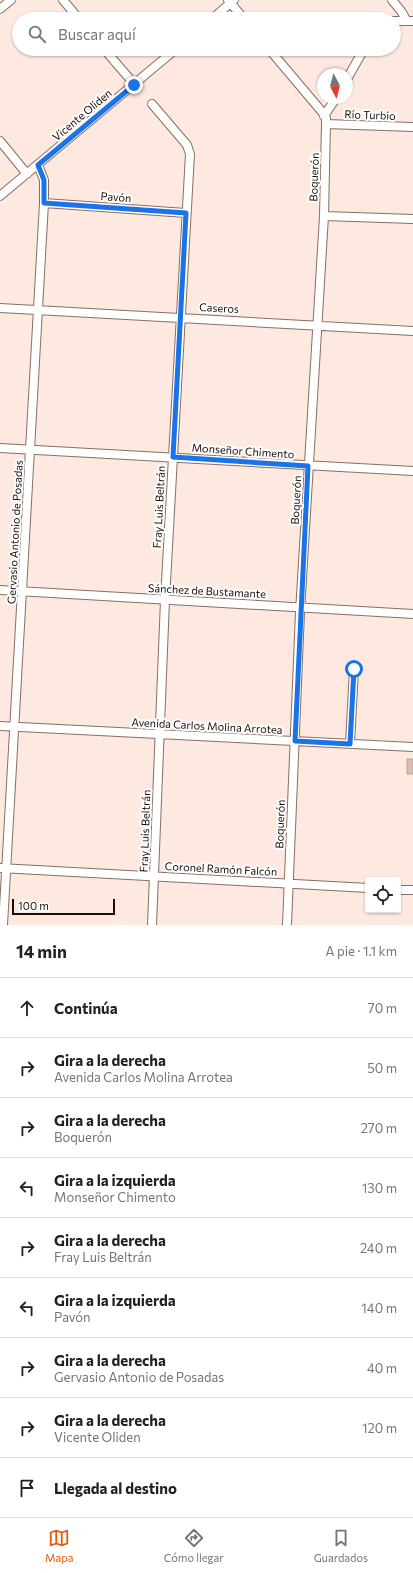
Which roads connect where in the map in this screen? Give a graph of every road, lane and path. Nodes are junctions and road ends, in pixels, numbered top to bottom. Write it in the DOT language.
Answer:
graph roads {
  1 [pos="11,0"];
  2 [pos="63,0"];
  3 [pos="392,0"];
  4 [pos="231,1"];
  5 [pos="0,9"];
  6 [pos="73,12"];
  7 [pos="219,12"];
  8 [pos="239,12"];
  9 [pos="410,21"];
  10 [pos="110,56"];
  11 [pos="168,56"];
  12 [pos="275,56"];
  13 [pos="360,56"];
  14 [pos="353,68"];
  15 [pos="134,85"];
  16 [pos="152,104"];
  17 [pos="332,104"];
  18 [pos="324,116"];
  19 [pos="326,124"];
  20 [pos="413,127"];
  21 [pos="0,142"];
  22 [pos="38,165"];
  23 [pos="27,174"];
  24 [pos="0,196"];
  25 [pos="44,203"];
  26 [pos="186,213"];
  27 [pos="324,216"];
  28 [pos="413,219"];
  29 [pos="0,308"];
  30 [pos="38,310"];
  31 [pos="181,317"];
  32 [pos="318,325"];
  33 [pos="413,331"];
  34 [pos="0,448"];
  35 [pos="30,450"];
  36 [pos="173,457"];
  37 [pos="308,466"];
  38 [pos="413,471"];
  39 [pos="0,590"];
  40 [pos="22,592"];
  41 [pos="165,600"];
  42 [pos="301,607"];
  43 [pos="413,614"];
  44 [pos="354,669"];
  45 [pos="0,726"];
  46 [pos="14,727"];
  47 [pos="159,734"];
  48 [pos="295,741"];
  49 [pos="350,744"];
  50 [pos="413,747"];
  51 [pos="3,869"];
  52 [pos="154,877"];
  53 [pos="289,884"];
  54 [pos="365,888"];
  55 [pos="401,890"];
  56 [pos="413,890"];
  57 [pos="3,925"];
  58 [pos="152,925"];
  59 [pos="287,925"];
  1 -- 5 [label="street"];
  2 -- 6 [label="street"];
  3 -- 9 [label="street"];
  4 -- 7 [label="street"];
  4 -- 8 [label="street"];
  10 -- 15 [label="street"];
  11 -- 15 [label="street, Vicente Oliden"];
  12 -- 18 [label="street, Boquerón"];
  13 -- 14 [label="street"];
  15 -- 22 [label="street, Vicente Oliden"];
  16 -- 26 [label="street, Fray Luis Beltrán"];
  17 -- 18 [label="street"];
  18 -- 19 [label="street, Boquerón"];
  19 -- 20 [label="street, Río Turbio"];
  19 -- 27 [label="street, Boquerón"];
  21 -- 23 [label="street"];
  22 -- 23 [label="street, Vicente Oliden"];
  22 -- 25 [label="street, Gervasio Antonio de Posadas"];
  23 -- 24 [label="street, Vicente Oliden"];
  25 -- 26 [label="street, Pavón"];
  25 -- 30 [label="street, Gervasio Antonio de Posadas"];
  26 -- 31 [label="street, Fray Luis Beltrán"];
  27 -- 28 [label="street"];
  27 -- 32 [label="street, Boquerón"];
  29 -- 30 [label="street, Caseros"];
  30 -- 31 [label="street, Caseros"];
  30 -- 35 [label="street, Gervasio Antonio de Posadas"];
  31 -- 32 [label="street, Caseros"];
  31 -- 36 [label="street, Fray Luis Beltrán"];
  32 -- 33 [label="street, Caseros"];
  32 -- 37 [label="street, Boquerón"];
  34 -- 35 [label="street, Monseñor Chimento"];
  35 -- 36 [label="street, Monseñor Chimento"];
  35 -- 40 [label="street, Gervasio Antonio de Posadas"];
  36 -- 37 [label="street, Monseñor Chimento"];
  36 -- 41 [label="street, Fray Luis Beltrán"];
  37 -- 38 [label="street, Monseñor Chimento"];
  37 -- 42 [label="street, Boquerón"];
  39 -- 40 [label="street, Sánchez de Bustamante"];
  40 -- 41 [label="street, Sánchez de Bustamante"];
  40 -- 46 [label="street, Gervasio Antonio de Posadas"];
  41 -- 42 [label="street, Sánchez de Bustamante"];
  41 -- 47 [label="street, Fray Luis Beltrán"];
  42 -- 43 [label="street, Sánchez de Bustamante"];
  42 -- 48 [label="street, Boquerón"];
  44 -- 49 [label="street"];
  45 -- 46 [label="street, Avenida Carlos Molina Arrotea"];
  46 -- 47 [label="street, Avenida Carlos Molina Arrotea"];
  46 -- 51 [label="street, Gervasio Antonio de Posadas"];
  47 -- 48 [label="street, Avenida Carlos Molina Arrotea"];
  47 -- 52 [label="street, Fray Luis Beltrán"];
  48 -- 49 [label="street, Avenida Carlos Molina Arrotea"];
  48 -- 53 [label="street, Boquerón"];
  49 -- 50 [label="street, Avenida Carlos Molina Arrotea"];
  51 -- 52 [label="street, Coronel Ramón Falcón"];
  51 -- 57 [label="street, Gervasio Antonio de Posadas"];
  52 -- 53 [label="street, Coronel Ramón Falcón"];
  52 -- 58 [label="street, Fray Luis Beltrán"];
  53 -- 54 [label="street, Coronel Ramón Falcón"];
  53 -- 59 [label="street, Boquerón"];
  55 -- 56 [label="street"];
}
